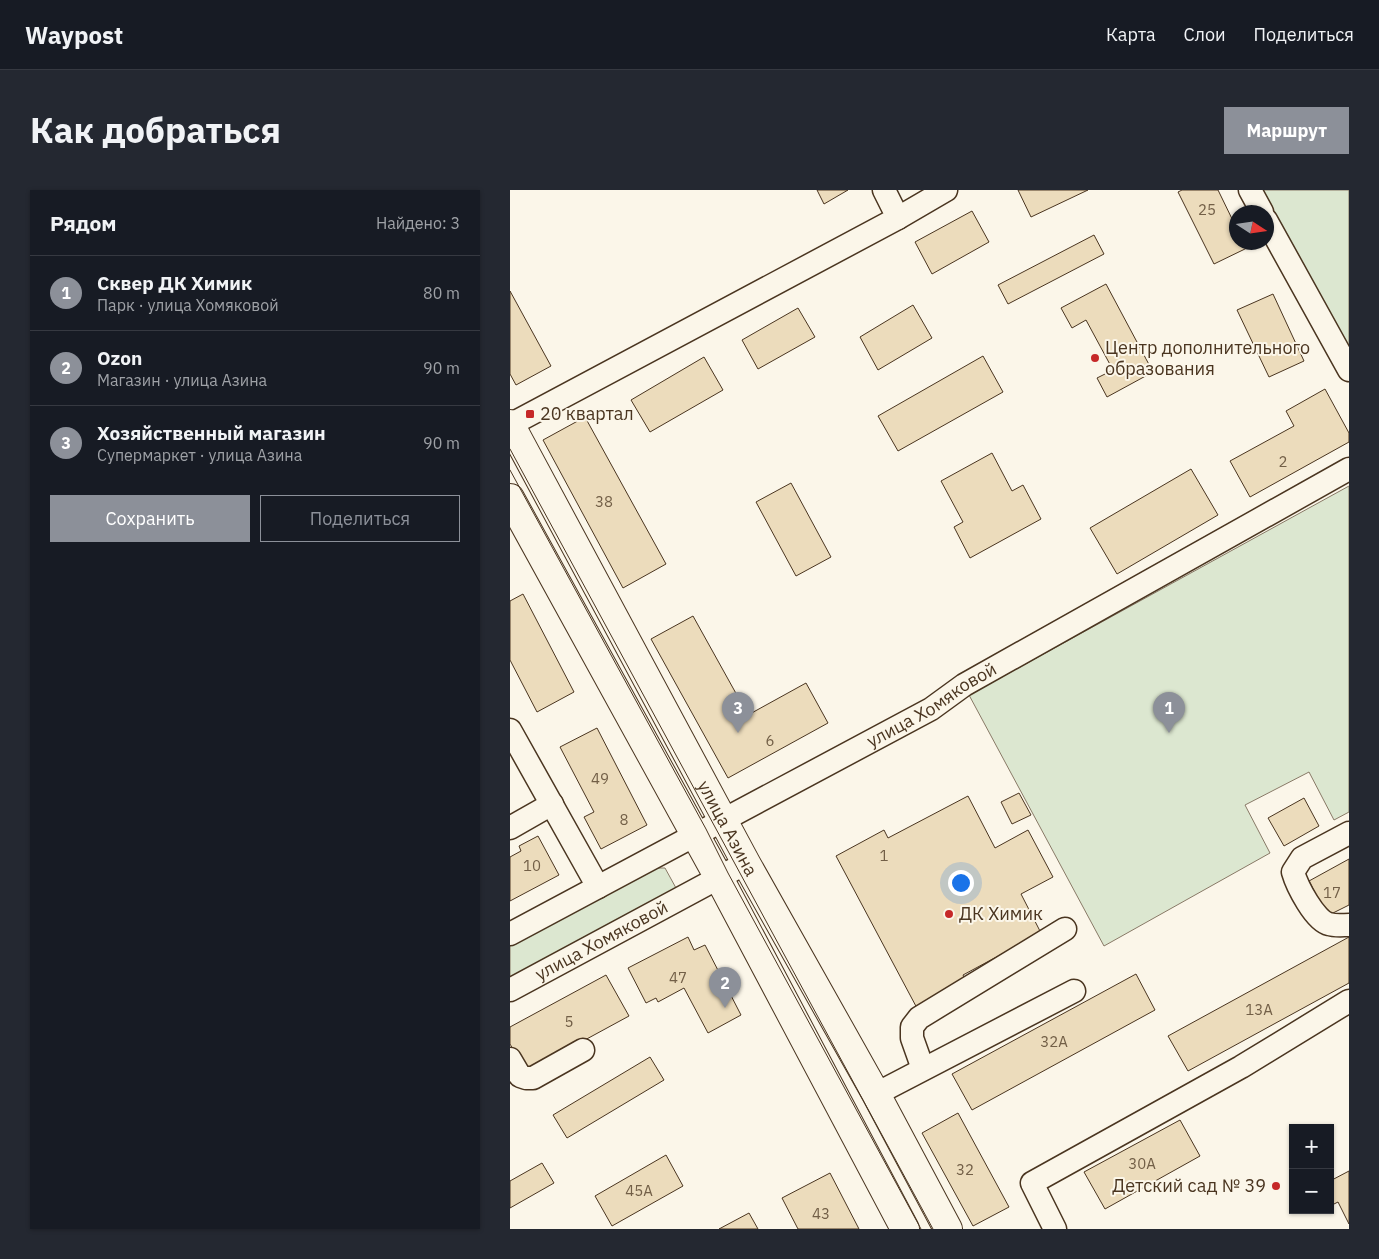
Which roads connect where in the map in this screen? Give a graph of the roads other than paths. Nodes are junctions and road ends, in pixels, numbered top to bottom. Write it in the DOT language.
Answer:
graph roads {
  1 [pos="884,190"];
  2 [pos="946,190"];
  3 [pos="1250,190"];
  4 [pos="1258,205"];
  5 [pos="898,218"];
  6 [pos="1274,234"];
  7 [pos="1349,370"];
  8 [pos="510,424"];
  9 [pos="1349,469"];
  10 [pos="510,498"];
  11 [pos="510,730"];
  12 [pos="552,804"];
  13 [pos="724,820"];
  14 [pos="510,828"];
  15 [pos="1349,832"];
  16 [pos="694,835"];
  17 [pos="746,863"];
  18 [pos="718,878"];
  19 [pos="598,887"];
  20 [pos="1349,925"];
  21 [pos="1065,929"];
  22 [pos="510,934"];
  23 [pos="510,990"];
  24 [pos="1074,991"];
  25 [pos="1349,1001"];
  26 [pos="584,1050"];
  27 [pos="510,1059"];
  28 [pos="923,1069"];
  29 [pos="876,1094"];
  30 [pos="905,1229"];
  31 [pos="948,1229"];
  32 [pos="1055,1229"];
  1 -- 5 [label="street"];
  2 -- 5 [label="street"];
  3 -- 4 [label="street"];
  5 -- 8 [label="street"];
  6 -- 7 [label="street"];
  8 -- 13 [label="main road, улица Азина"];
  9 -- 13 [label="street, улица Хомяковой"];
  10 -- 16 [label="main road, улица Азина"];
  11 -- 12 [label="street"];
  12 -- 14 [label="street"];
  12 -- 19 [label="street"];
  13 -- 16 [label="street, улица Хомяковой"];
  13 -- 17 [label="main road, улица Азина"];
  15 -- 20 [label="street"];
  16 -- 18 [label="main road, улица Азина"];
  16 -- 19 [label="street, улица Хомяковой"];
  17 -- 18 [label="street, улица Хомяковой"];
  17 -- 29 [label="main road, улица Азина"];
  18 -- 23 [label="street, улица Хомяковой"];
  18 -- 30 [label="main road, улица Азина"];
  19 -- 22 [label="street, улица Хомяковой"];
  21 -- 28 [label="street"];
  24 -- 28 [label="street"];
  25 -- 32 [label="street"];
  26 -- 27 [label="street"];
  28 -- 29 [label="street"];
  29 -- 31 [label="main road, улица Азина"];
}
